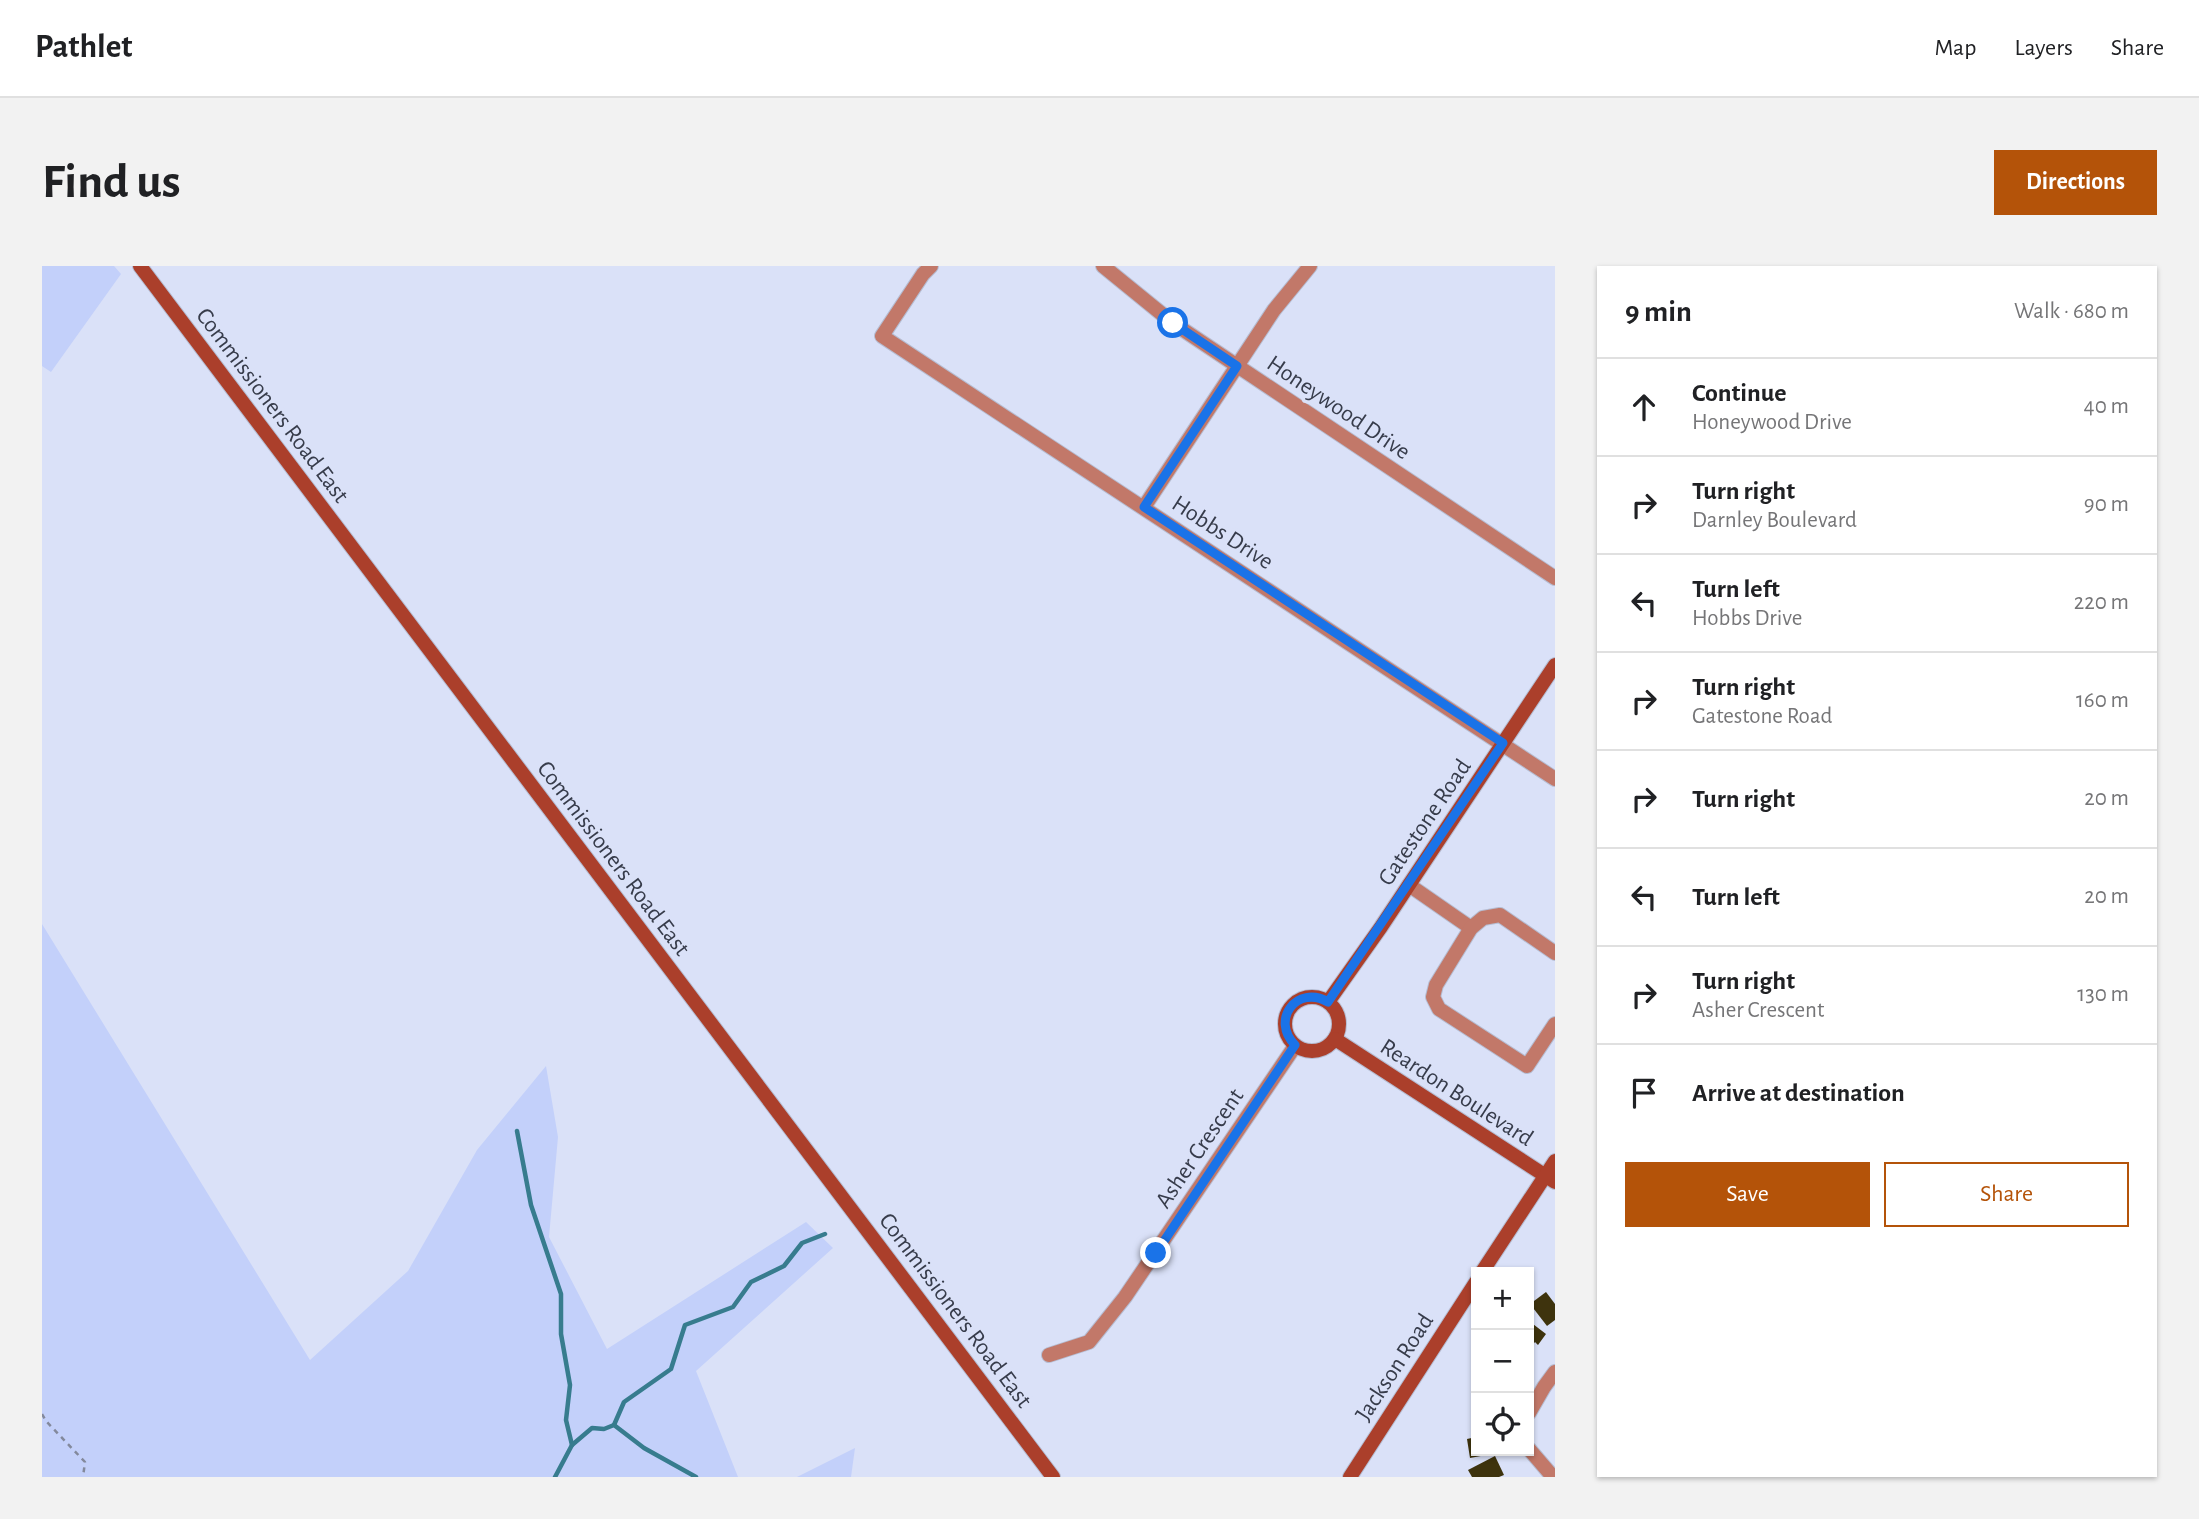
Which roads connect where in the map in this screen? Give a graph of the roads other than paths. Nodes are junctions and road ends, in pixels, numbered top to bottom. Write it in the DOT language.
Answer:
graph roads {
  1 [pos="139,266"];
  2 [pos="931,266"];
  3 [pos="1104,266"];
  4 [pos="1310,266"];
  5 [pos="1237,366"];
  6 [pos="1144,507"];
  7 [pos="1555,578"];
  8 [pos="1555,665"];
  9 [pos="1503,743"];
  10 [pos="1555,779"];
  11 [pos="1409,885"];
  12 [pos="1471,928"];
  13 [pos="1555,953"];
  14 [pos="1328,1002"];
  15 [pos="1555,1024"];
  16 [pos="1335,1039"];
  17 [pos="1295,1045"];
  18 [pos="1555,1161"];
  19 [pos="1550,1179"];
  20 [pos="1486,1267"];
  21 [pos="1471,1290"];
  22 [pos="1049,1355"];
  23 [pos="1555,1372"];
  24 [pos="1534,1404"];
  25 [pos="1534,1456"];
  26 [pos="1053,1477"];
  27 [pos="1350,1477"];
  28 [pos="1553,1477"];
  1 -- 26 [label="main road, Commissioners Road East"];
  2 -- 6 [label="street, Hobbs Drive"];
  3 -- 5 [label="street, Honeywood Drive"];
  4 -- 5 [label="street"];
  5 -- 6 [label="street"];
  5 -- 7 [label="street, Honeywood Drive"];
  6 -- 9 [label="street, Hobbs Drive"];
  8 -- 9 [label="main road, Gatestone Road"];
  9 -- 10 [label="street, Hobbs Drive"];
  9 -- 11 [label="main road, Gatestone Road"];
  11 -- 12 [label="street"];
  11 -- 14 [label="main road, Gatestone Road"];
  12 -- 13 [label="street"];
  12 -- 15 [label="street"];
  14 -- 16 [label="main road"];
  14 -- 17 [label="main road"];
  16 -- 17 [label="main road"];
  16 -- 19 [label="main road, Reardon Boulevard"];
  17 -- 22 [label="street, Asher Crescent"];
  18 -- 19 [label="main road"];
  19 -- 20 [label="main road"];
  21 -- 27 [label="main road, Jackson Road"];
  23 -- 24 [label="street"];
  25 -- 28 [label="street"];
}
